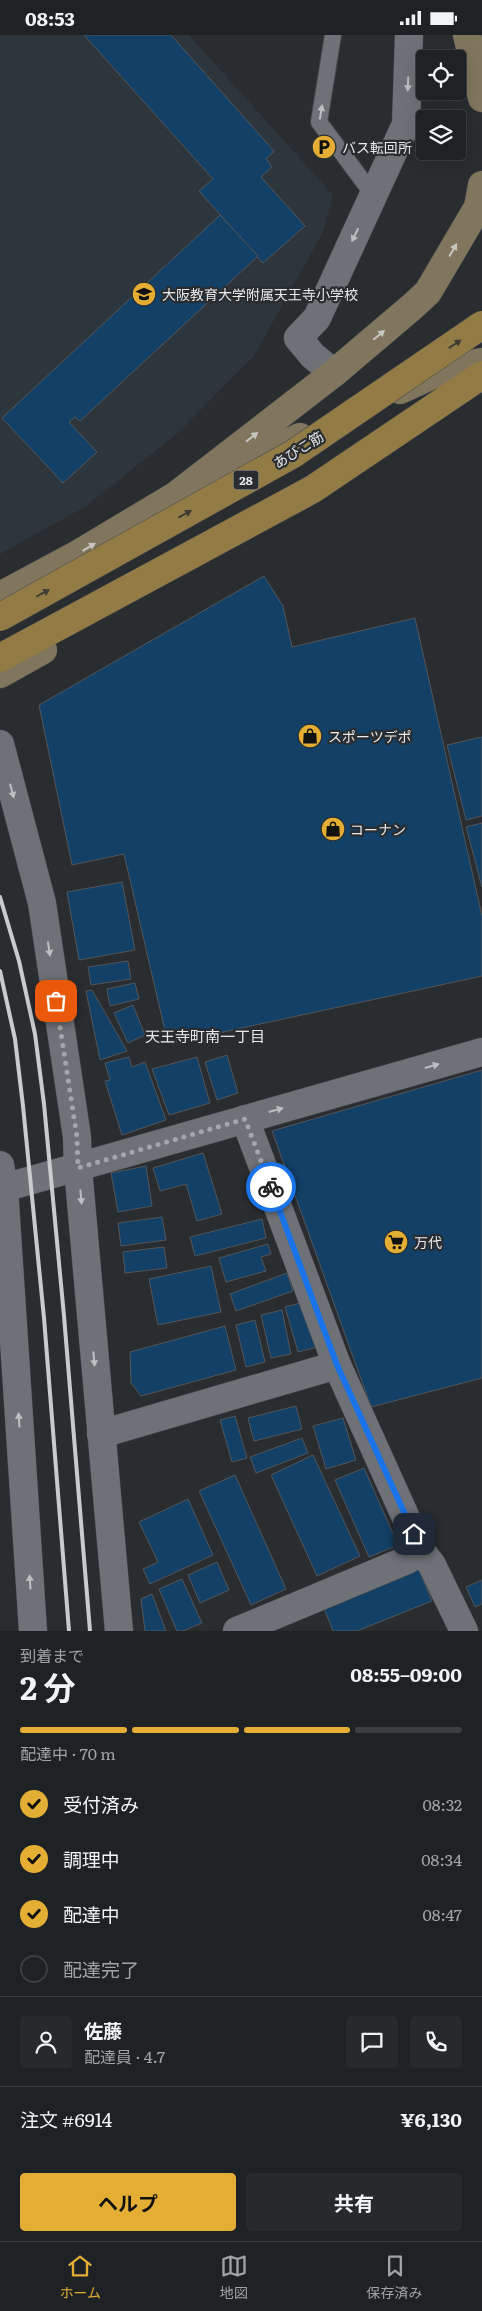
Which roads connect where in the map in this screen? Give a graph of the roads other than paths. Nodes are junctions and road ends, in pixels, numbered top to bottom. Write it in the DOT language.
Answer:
graph roads {
  1 [pos="333,35"];
  2 [pos="409,35"];
  3 [pos="467,35"];
  4 [pos="482,98"];
  5 [pos="482,185"];
  6 [pos="374,195"];
  7 [pos="482,325"];
  8 [pos="482,362"];
  9 [pos="334,373"];
  10 [pos="482,375"];
  11 [pos="482,387"];
  12 [pos="175,496"];
  13 [pos="0,596"];
  14 [pos="0,617"];
  15 [pos="0,659"];
  16 [pos="0,674"];
  17 [pos="0,744"];
  18 [pos="482,1051"];
  19 [pos="245,1119"];
  20 [pos="78,1168"];
  21 [pos="1,1181"];
  22 [pos="337,1365"];
  23 [pos="101,1434"];
  24 [pos="421,1551"];
  25 [pos="33,1631"];
  26 [pos="119,1631"];
  27 [pos="237,1631"];
  28 [pos="464,1631"];
  6 -- 1 [label="lane, one-way"];
  2 -- 6 [label="street, one-way"];
  3 -- 4 [label="street"];
  9 -- 5 [label="street, one-way"];
  6 -- 9 [label="street, one-way"];
  14 -- 7 [label="main road, あびこ筋 / 28, one-way, bridge"];
  8 -- 12 [label="street"];
  12 -- 9 [label="street, one-way"];
  10 -- 15 [label="main road"];
  11 -- 16 [label="street"];
  13 -- 12 [label="street, one-way"];
  17 -- 20 [label="street, one-way"];
  19 -- 18 [label="street, one-way"];
  19 -- 20 [label="street"];
  19 -- 22 [label="street"];
  20 -- 21 [label="street"];
  20 -- 23 [label="street, one-way"];
  25 -- 21 [label="street, one-way"];
  22 -- 23 [label="street"];
  22 -- 24 [label="street"];
  23 -- 26 [label="street"];
  24 -- 27 [label="street"];
  24 -- 28 [label="street"];
}
